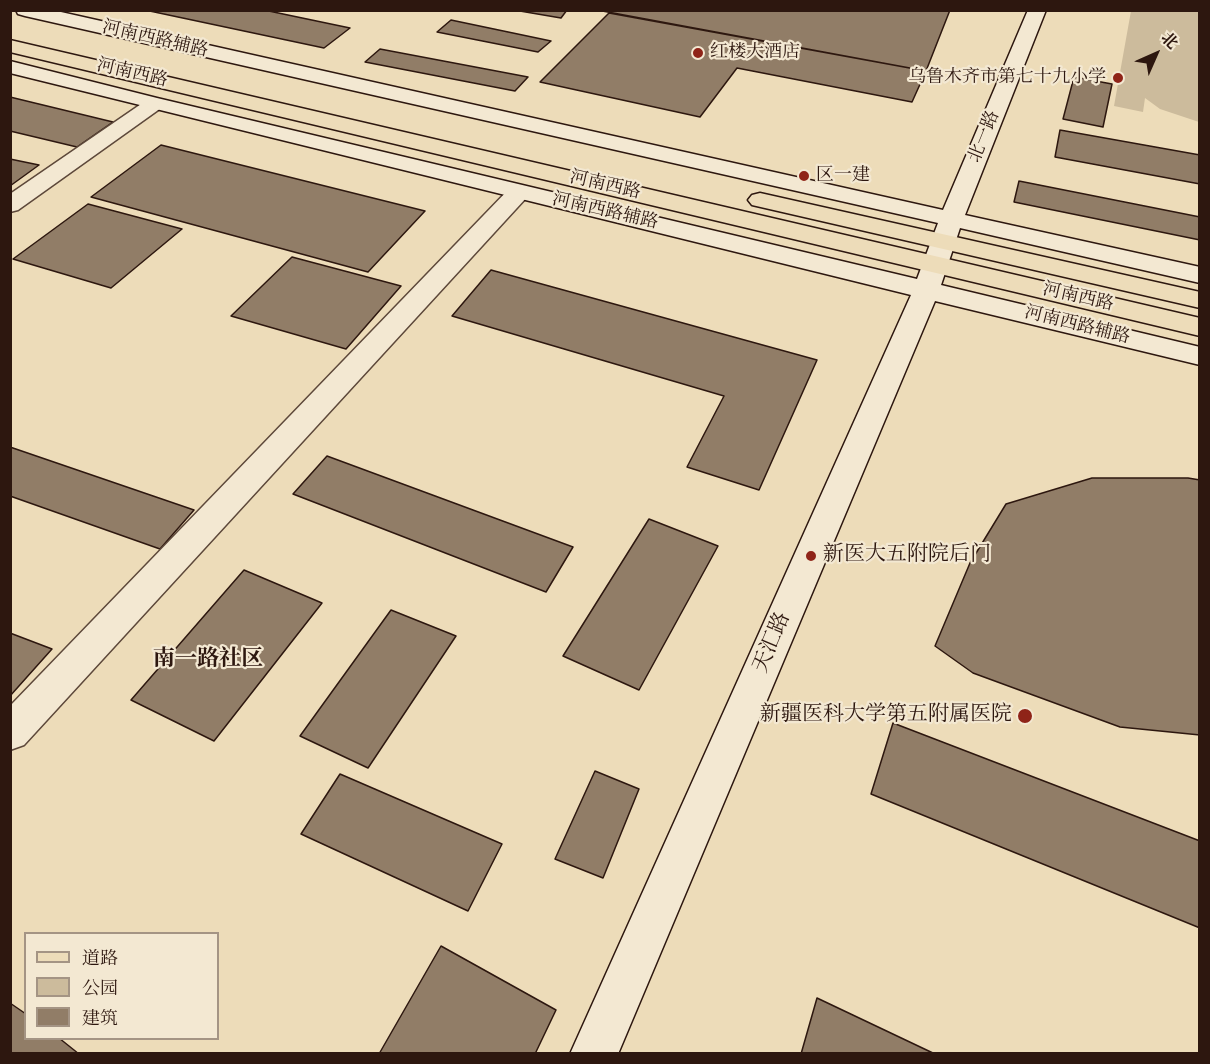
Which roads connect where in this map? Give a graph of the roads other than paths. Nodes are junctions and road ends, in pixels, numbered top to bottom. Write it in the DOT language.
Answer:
graph roads {
  1 [pos="25,10"];
  2 [pos="1037,10"];
  3 [pos="10,26"];
  4 [pos="10,46"];
  5 [pos="10,67"];
  6 [pos="154,104"];
  7 [pos="584,159"];
  8 [pos="519,192"];
  9 [pos="735,194"];
  10 [pos="10,205"];
  11 [pos="940,254"];
  12 [pos="1200,275"];
  13 [pos="1200,300"];
  14 [pos="1200,327"];
  15 [pos="1200,356"];
  16 [pos="10,733"];
  17 [pos="594,1053"];
  1 -- 11 [label="street, 河南西路辅路"];
  2 -- 11 [label="street, 北一路"];
  3 -- 7 [label="main road, 河南西路"];
  4 -- 11 [label="main road, 河南西路"];
  5 -- 6 [label="street, 河南西路辅路"];
  6 -- 8 [label="street, 河南西路辅路"];
  6 -- 10 [label="street"];
  8 -- 11 [label="street, 河南西路辅路"];
  8 -- 16 [label="street"];
  9 -- 11 [label="main road, 河南西路"];
  11 -- 12 [label="street, 河南西路辅路"];
  11 -- 13 [label="main road, 河南西路"];
  11 -- 14 [label="main road, 河南西路"];
  11 -- 15 [label="street, 河南西路辅路"];
  11 -- 17 [label="street, 天汇路"];
}
